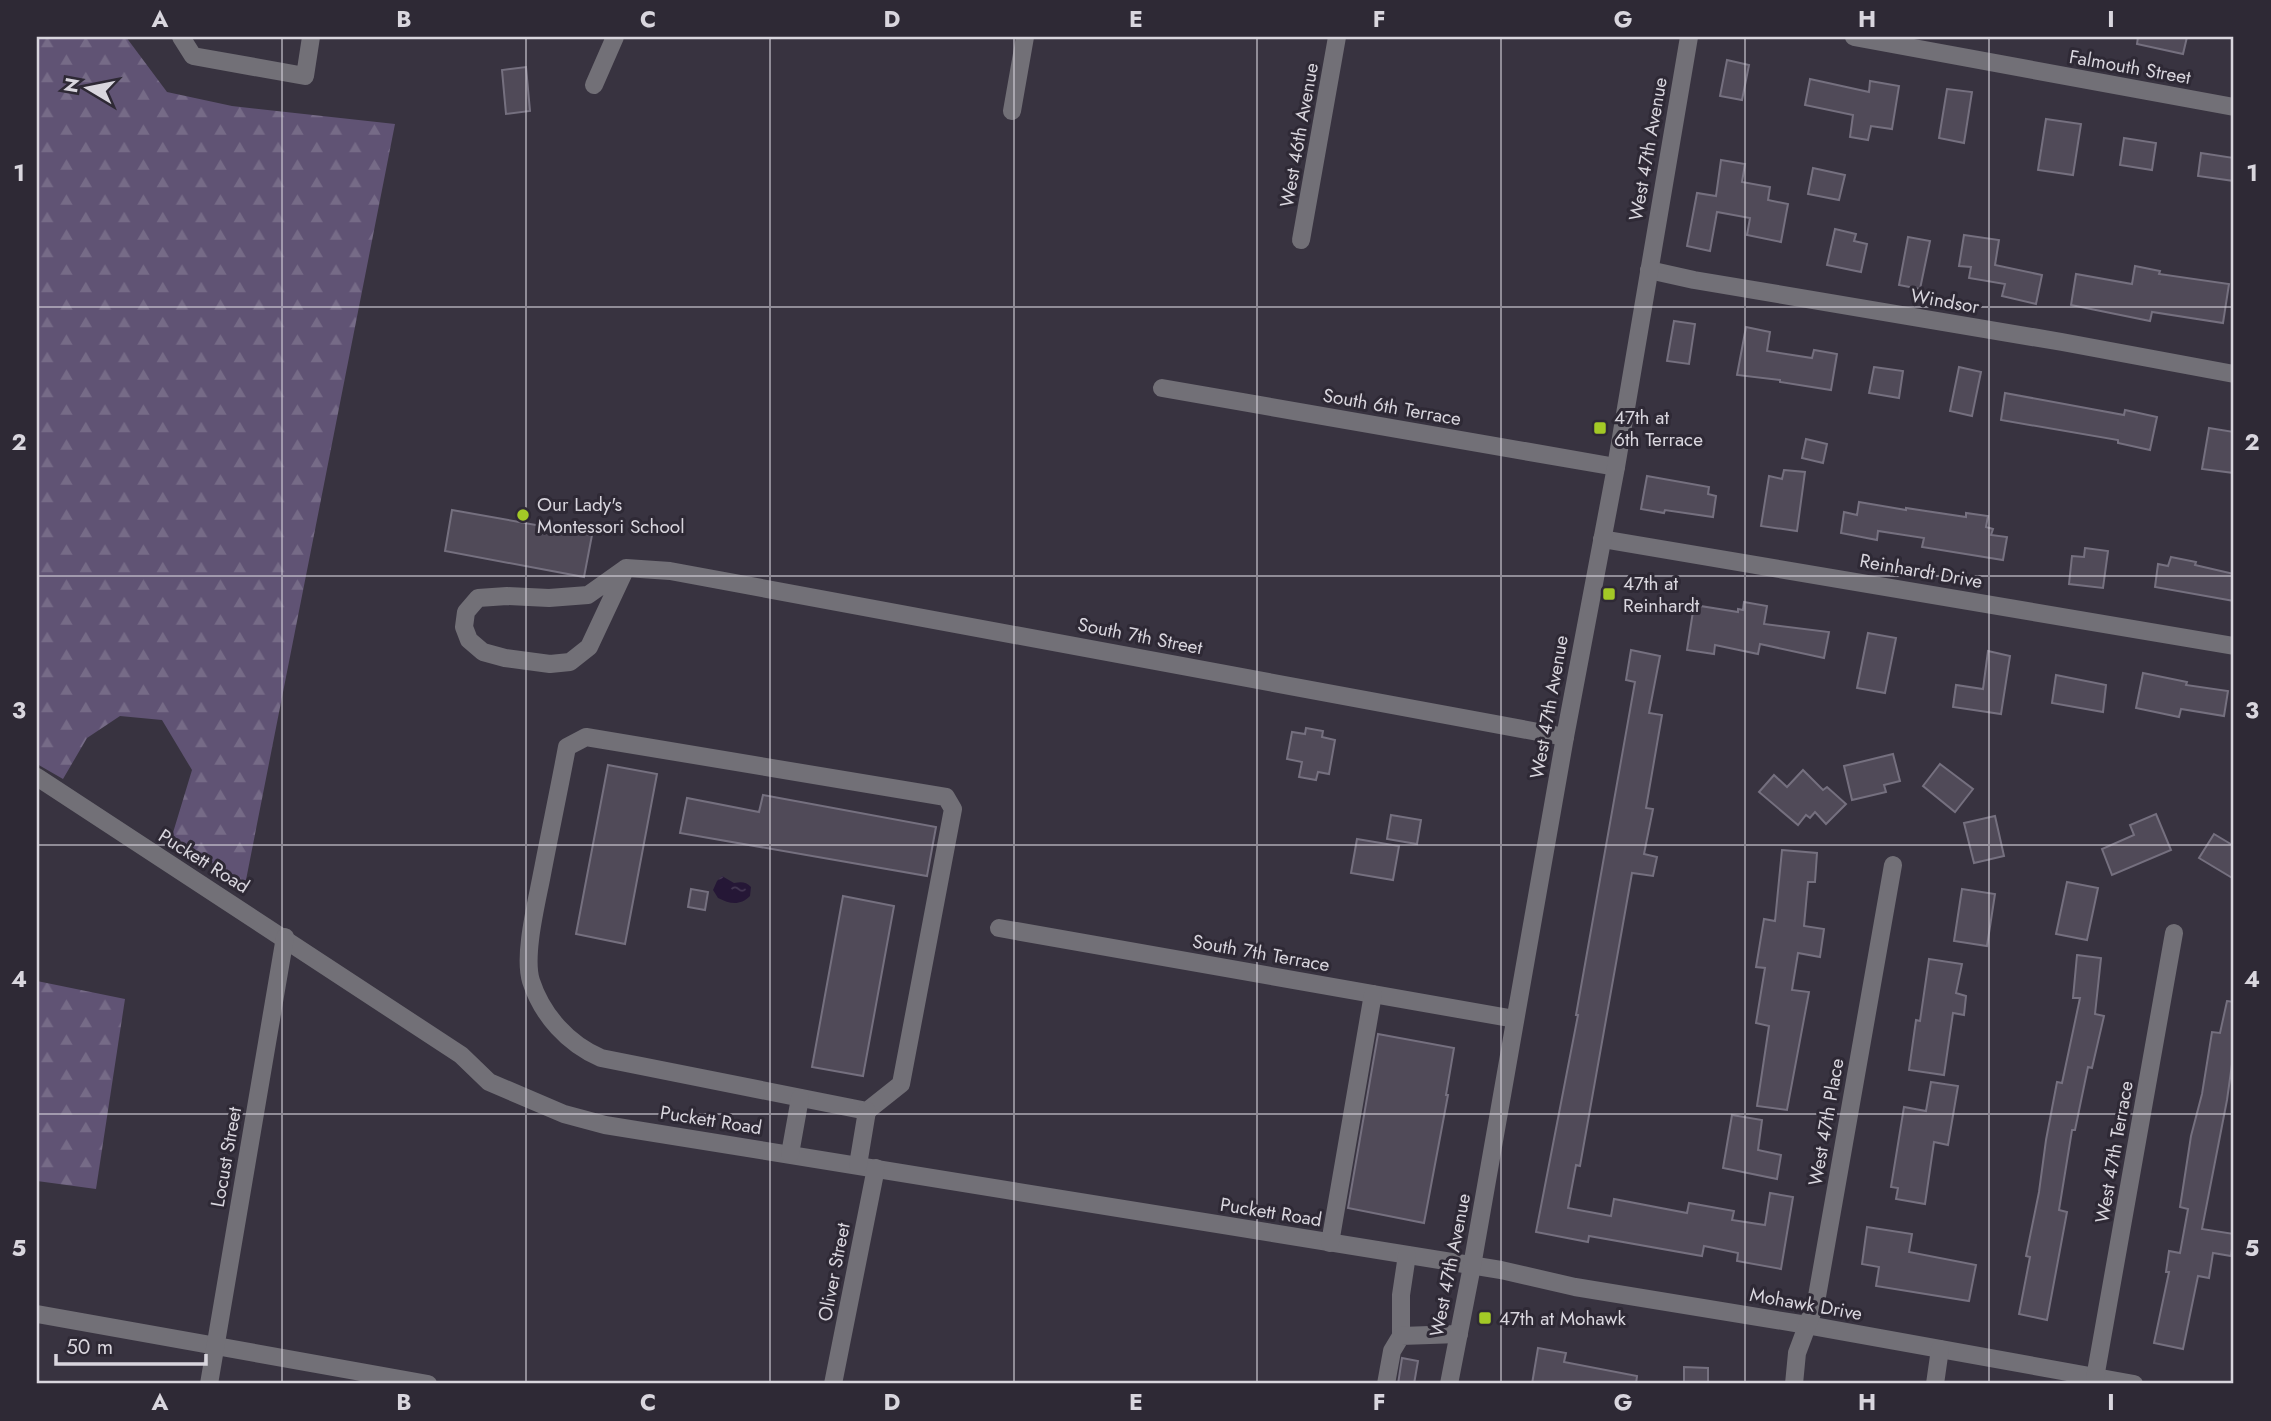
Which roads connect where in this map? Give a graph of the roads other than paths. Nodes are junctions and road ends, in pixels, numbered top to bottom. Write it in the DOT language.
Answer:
graph roads {
  1 [pos="181,37"];
  2 [pos="312,37"];
  3 [pos="615,37"];
  4 [pos="1025,37"];
  5 [pos="1338,37"];
  6 [pos="1689,37"];
  7 [pos="1854,37"];
  8 [pos="594,85"];
  9 [pos="2234,107"];
  10 [pos="1012,111"];
  11 [pos="1301,240"];
  12 [pos="1649,270"];
  13 [pos="2234,374"];
  14 [pos="1162,388"];
  15 [pos="1616,467"];
  16 [pos="1602,539"];
  17 [pos="626,568"];
  18 [pos="2234,646"];
  19 [pos="1565,737"];
  20 [pos="37,777"];
  21 [pos="1893,865"];
  22 [pos="999,928"];
  23 [pos="2174,933"];
  24 [pos="285,937"];
  25 [pos="1373,994"];
  26 [pos="1515,1019"];
  27 [pos="800,1098"];
  28 [pos="867,1111"];
  29 [pos="790,1154"];
  30 [pos="858,1165"];
  31 [pos="876,1168"];
  32 [pos="1330,1243"];
  33 [pos="1407,1255"];
  34 [pos="1472,1266"];
  35 [pos="37,1314"];
  36 [pos="1807,1325"];
  37 [pos="1459,1334"];
  38 [pos="1401,1336"];
  39 [pos="216,1345"];
  40 [pos="1940,1349"];
  41 [pos="2089,1379"];
  42 [pos="209,1384"];
  43 [pos="428,1384"];
  44 [pos="833,1384"];
  45 [pos="1386,1384"];
  46 [pos="1449,1384"];
  47 [pos="1794,1384"];
  48 [pos="1935,1384"];
  49 [pos="2134,1384"];
  1 -- 2 [label="street"];
  3 -- 8 [label="street"];
  4 -- 10 [label="street"];
  5 -- 11 [label="street, West 46th Avenue"];
  6 -- 12 [label="street, West 47th Avenue"];
  7 -- 9 [label="street, Falmouth Street"];
  12 -- 13 [label="street, Windsor"];
  12 -- 15 [label="street, West 47th Avenue"];
  14 -- 15 [label="street, South 6th Terrace"];
  15 -- 16 [label="street, West 47th Avenue"];
  16 -- 18 [label="street, Reinhardt Drive"];
  16 -- 19 [label="street, West 47th Avenue"];
  17 -- 17 [label="street"];
  17 -- 19 [label="street, South 7th Street"];
  19 -- 26 [label="street, West 47th Avenue"];
  20 -- 24 [label="street, Puckett Road"];
  21 -- 36 [label="street, West 47th Place"];
  22 -- 25 [label="street, South 7th Terrace"];
  23 -- 41 [label="street, West 47th Terrace"];
  24 -- 29 [label="street, Puckett Road"];
  24 -- 39 [label="street, Locust Street"];
  25 -- 26 [label="street, South 7th Terrace"];
  25 -- 32 [label="street"];
  26 -- 34 [label="street, West 47th Avenue"];
  27 -- 28 [label="street"];
  27 -- 28 [label="street"];
  27 -- 29 [label="street"];
  28 -- 30 [label="street"];
  29 -- 30 [label="street, Puckett Road"];
  30 -- 31 [label="street, Puckett Road"];
  31 -- 32 [label="street, Puckett Road"];
  31 -- 44 [label="street, Oliver Street"];
  32 -- 33 [label="street, Puckett Road"];
  33 -- 34 [label="street, Puckett Road"];
  33 -- 38 [label="street"];
  34 -- 36 [label="street, Mohawk Drive"];
  34 -- 37 [label="street, West 47th Avenue"];
  35 -- 39 [label="street"];
  36 -- 40 [label="street, Mohawk Drive"];
  36 -- 47 [label="street, West 47th Place"];
  37 -- 38 [label="street"];
  37 -- 46 [label="street, West 47th Avenue"];
  38 -- 45 [label="street"];
  39 -- 42 [label="street, Locust Street"];
  39 -- 43 [label="street"];
  40 -- 41 [label="street, Mohawk Drive"];
  40 -- 48 [label="street"];
  41 -- 49 [label="street, Mohawk Drive"];
}
